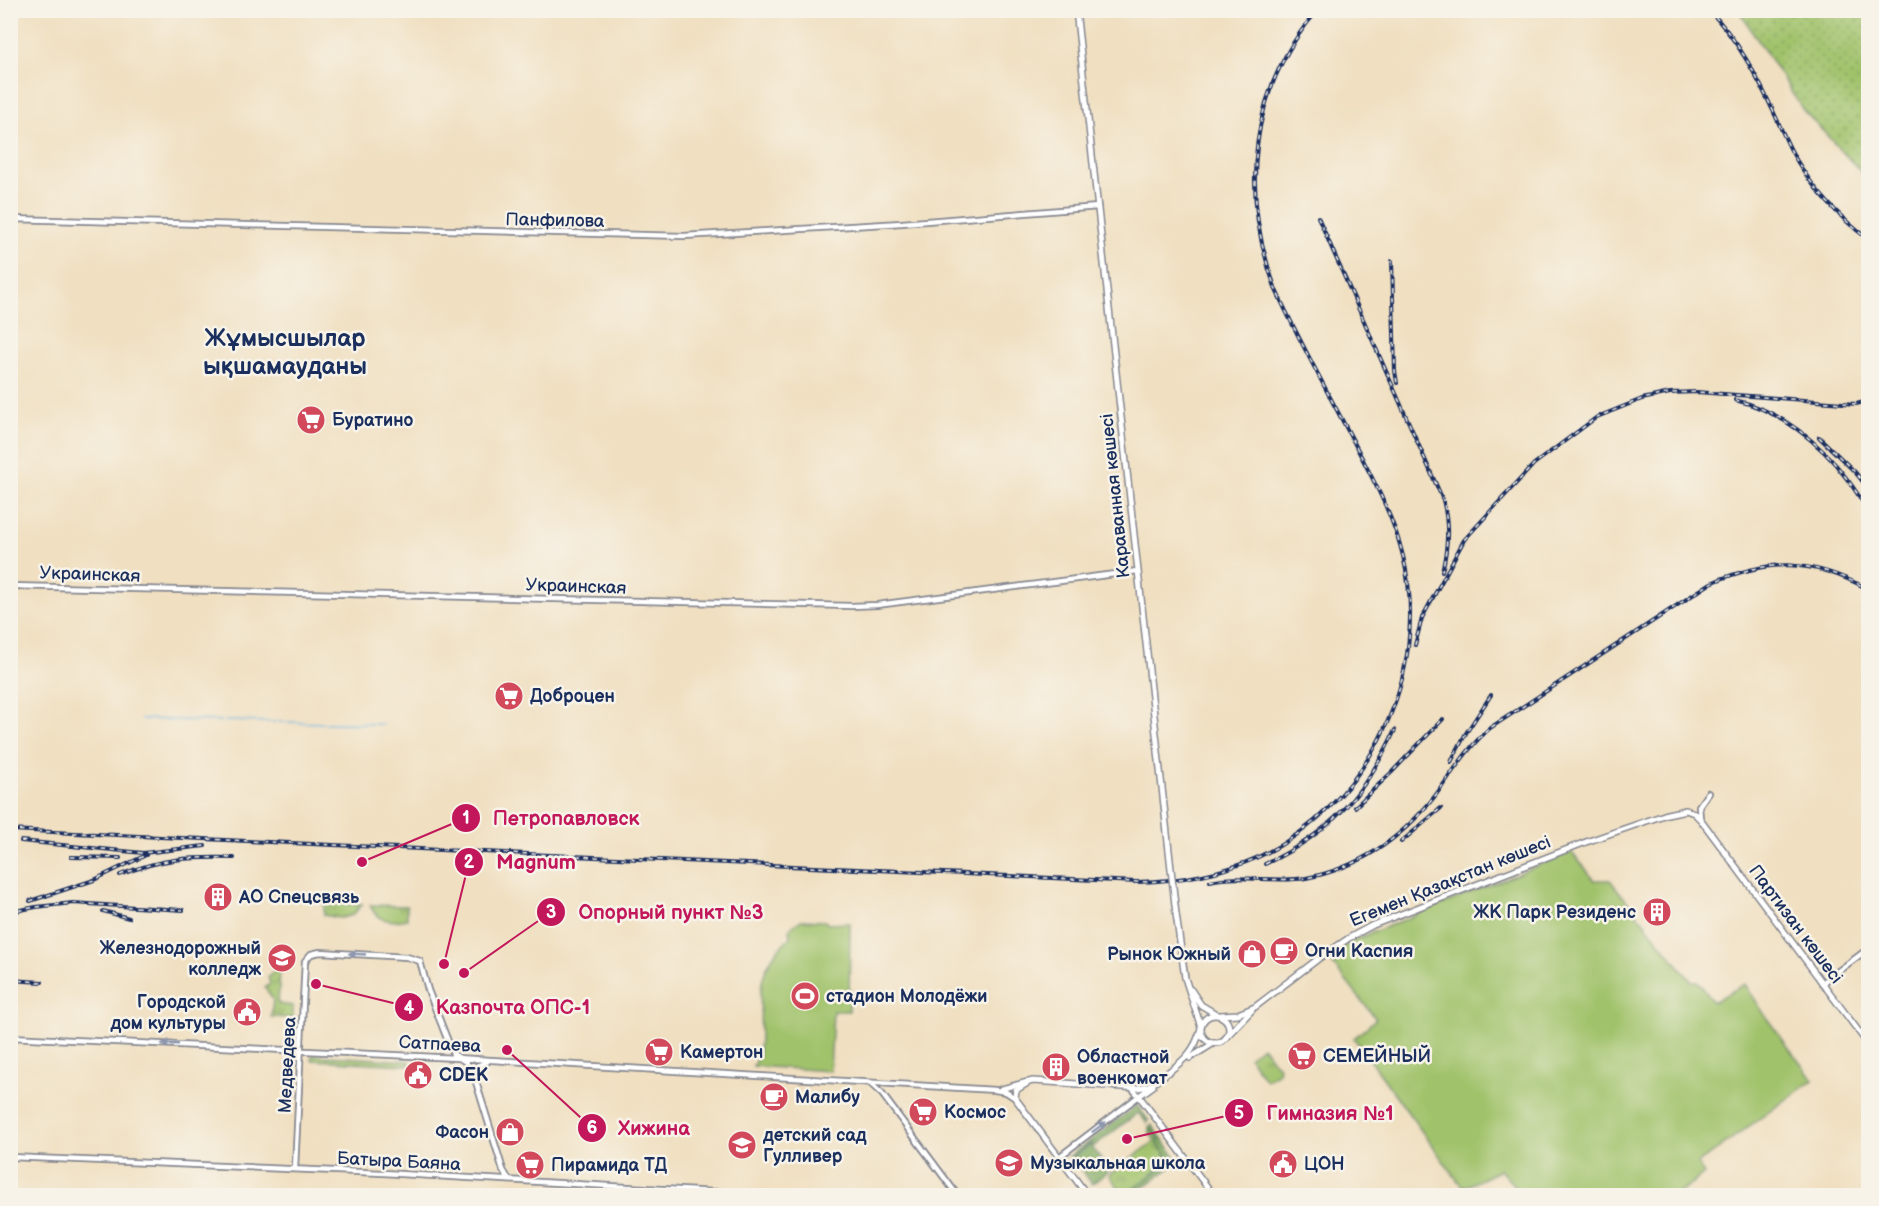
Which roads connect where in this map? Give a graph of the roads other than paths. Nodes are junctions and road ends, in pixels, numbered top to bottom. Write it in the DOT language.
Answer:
graph roads {
  1 [pos="1076,10"];
  2 [pos="1098,207"];
  3 [pos="10,219"];
  4 [pos="1138,571"];
  5 [pos="10,586"];
  6 [pos="1708,793"];
  7 [pos="1701,820"];
  8 [pos="1869,950"];
  9 [pos="1185,978"];
  10 [pos="1822,983"];
  11 [pos="1255,1007"];
  12 [pos="1219,1015"];
  13 [pos="1201,1027"];
  14 [pos="1229,1034"];
  15 [pos="10,1037"];
  16 [pos="1214,1043"];
  17 [pos="1869,1044"];
  18 [pos="301,1050"];
  19 [pos="457,1058"];
  20 [pos="478,1059"];
  21 [pos="497,1061"];
  22 [pos="471,1071"];
  23 [pos="1157,1080"];
  24 [pos="476,1082"];
  25 [pos="1029,1082"];
  26 [pos="868,1083"];
  27 [pos="1133,1088"];
  28 [pos="995,1090"];
  29 [pos="1139,1096"];
  30 [pos="1015,1098"];
  31 [pos="1131,1102"];
  32 [pos="10,1157"];
  33 [pos="1059,1157"];
  34 [pos="296,1169"];
  35 [pos="503,1170"];
  36 [pos="497,1179"];
  37 [pos="509,1180"];
  38 [pos="681,1190"];
  39 [pos="712,1191"];
  40 [pos="957,1195"];
  41 [pos="690,1196"];
  42 [pos="701,1196"];
  43 [pos="786,1196"];
  44 [pos="1088,1196"];
  45 [pos="1214,1196"];
  1 -- 2 [label="main road, Караванная көшесі"];
  2 -- 3 [label="street, Панфилова"];
  2 -- 4 [label="main road, Караванная көшесі"];
  4 -- 5 [label="street, Украинская"];
  4 -- 9 [label="main road, Караванная көшесі, bridge"];
  6 -- 7 [label="street"];
  7 -- 10 [label="main road, Партизан көшесі"];
  7 -- 11 [label="main road, Егемен Қазақстан көшесі"];
  8 -- 10 [label="street"];
  9 -- 12 [label="main road, Караванная көшесі"];
  9 -- 13 [label="main road, Караванная көшесі"];
  10 -- 17 [label="main road, Партизан көшесі"];
  11 -- 12 [label="main road, Егемен Қазақстан көшесі"];
  11 -- 14 [label="main road"];
  12 -- 13 [label="main road"];
  12 -- 14 [label="main road"];
  13 -- 16 [label="main road"];
  13 -- 23 [label="main road"];
  14 -- 16 [label="main road"];
  18 -- 15 [label="street, Сатпаева, one-way"];
  16 -- 29 [label="main road"];
  18 -- 19 [label="street, Сатпаева"];
  19 -- 18 [label="street, Медведева, one-way"];
  18 -- 34 [label="street, Медведева"];
  19 -- 20 [label="street, Сатпаева"];
  19 -- 22 [label="street"];
  20 -- 21 [label="street, Сатпаева"];
  20 -- 22 [label="street"];
  21 -- 24 [label="street"];
  21 -- 26 [label="street, Сатпаева"];
  22 -- 24 [label="street"];
  23 -- 27 [label="main road"];
  23 -- 29 [label="main road"];
  24 -- 35 [label="street"];
  25 -- 27 [label="main road"];
  25 -- 28 [label="street"];
  25 -- 30 [label="main road"];
  26 -- 28 [label="street, Сатпаева"];
  26 -- 40 [label="street"];
  27 -- 29 [label="street"];
  27 -- 31 [label="street"];
  28 -- 30 [label="street"];
  29 -- 31 [label="street"];
  29 -- 45 [label="main road"];
  30 -- 33 [label="main road"];
  33 -- 31 [label="street, one-way"];
  32 -- 34 [label="street, Батыра Баяна"];
  33 -- 44 [label="main road"];
  34 -- 36 [label="street, Батыра Баяна"];
  35 -- 36 [label="street"];
  35 -- 37 [label="street"];
  36 -- 37 [label="street, Батыра Баяна"];
  37 -- 38 [label="street, Батыра Баяна"];
  38 -- 39 [label="street, Батыра Баяна"];
  38 -- 41 [label="street"];
  39 -- 42 [label="street"];
  39 -- 43 [label="street, Батыра Баяна"];
}
